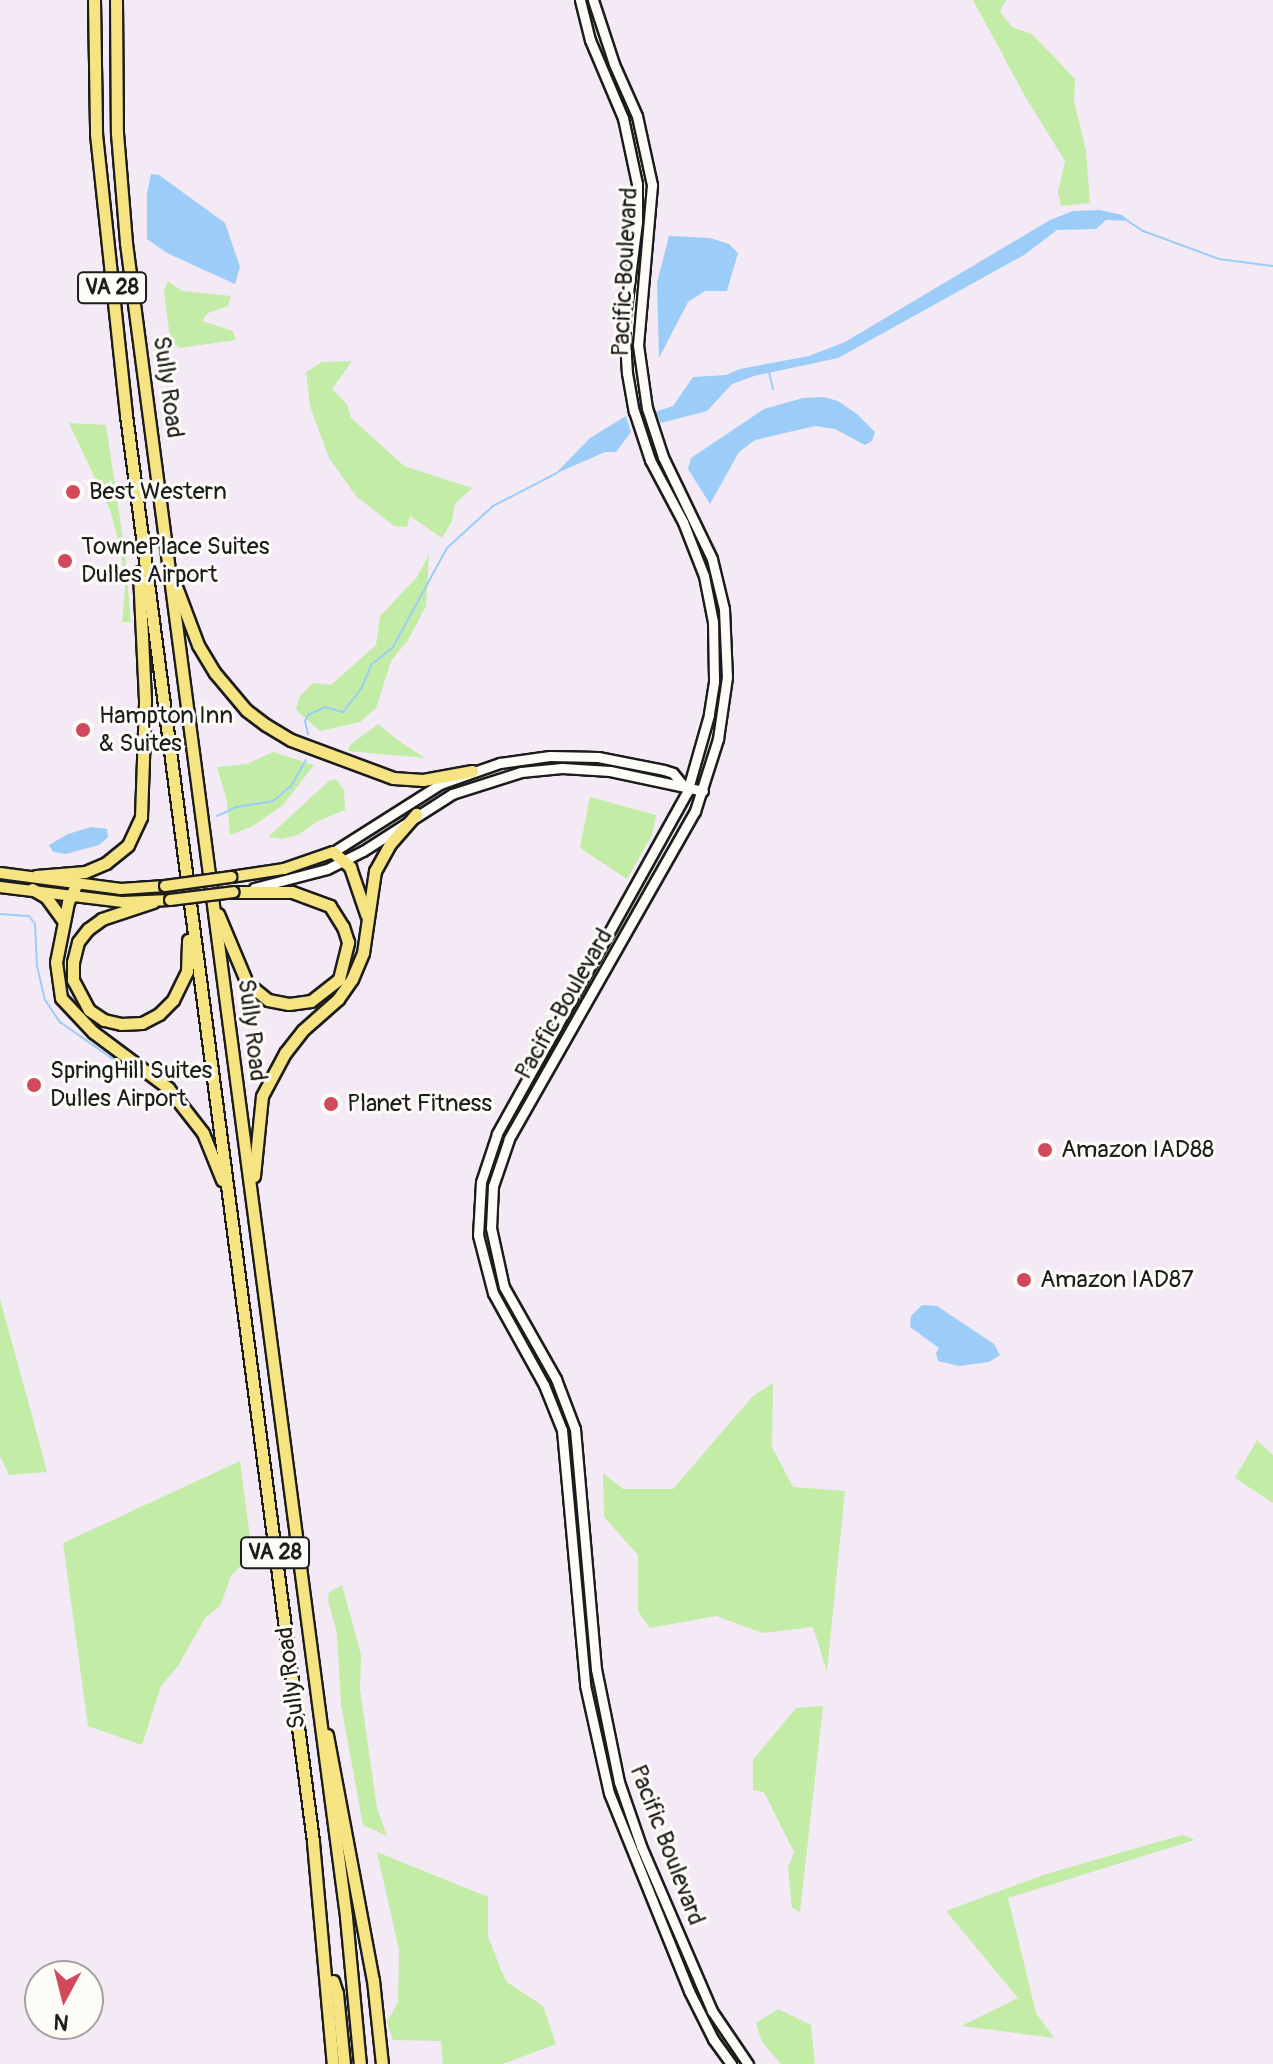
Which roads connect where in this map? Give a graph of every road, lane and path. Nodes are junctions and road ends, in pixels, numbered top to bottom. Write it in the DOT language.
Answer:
graph roads {
  1 [pos="84,0"];
  2 [pos="94,0"];
  3 [pos="116,0"];
  4 [pos="124,0"];
  5 [pos="580,0"];
  6 [pos="593,0"];
  7 [pos="116,34"];
  8 [pos="93,49"];
  9 [pos="140,527"];
  10 [pos="168,559"];
  11 [pos="472,771"];
  12 [pos="685,785"];
  13 [pos="703,791"];
  14 [pos="416,814"];
  15 [pos="333,852"];
  16 [pos="346,860"];
  17 [pos="0,873"];
  18 [pos="36,876"];
  19 [pos="77,883"];
  20 [pos="0,887"];
  21 [pos="32,889"];
  22 [pos="234,892"];
  23 [pos="70,895"];
  24 [pos="153,902"];
  25 [pos="213,904"];
  26 [pos="189,908"];
  27 [pos="63,920"];
  28 [pos="367,931"];
  29 [pos="229,1195"];
  30 [pos="253,1207"];
  31 [pos="312,1660"];
  32 [pos="327,1966"];
  33 [pos="333,2064"];
  34 [pos="344,2064"];
  35 [pos="360,2064"];
  36 [pos="382,2064"];
  37 [pos="731,2064"];
  38 [pos="748,2064"];
  1 -- 8 [label="highway"];
  2 -- 8 [label="highway, Sully Road / VA 28"];
  3 -- 7 [label="highway, Sully Road / VA 28"];
  4 -- 7 [label="highway"];
  5 -- 12 [label="main road, Pacific Boulevard"];
  6 -- 13 [label="main road, Pacific Boulevard"];
  7 -- 10 [label="highway, Sully Road / VA 28"];
  8 -- 9 [label="highway, Sully Road / VA 28"];
  9 -- 18 [label="highway"];
  9 -- 26 [label="highway, Sully Road / VA 28"];
  10 -- 11 [label="highway"];
  10 -- 25 [label="highway, Sully Road / VA 28"];
  11 -- 12 [label="main road"];
  11 -- 15 [label="main road"];
  12 -- 13 [label="main road"];
  12 -- 14 [label="main road"];
  12 -- 37 [label="main road, Pacific Boulevard"];
  13 -- 38 [label="main road, Pacific Boulevard"];
  14 -- 16 [label="main road"];
  14 -- 28 [label="highway"];
  15 -- 16 [label="highway"];
  15 -- 19 [label="main road, bridge"];
  16 -- 22 [label="main road"];
  16 -- 28 [label="highway"];
  17 -- 18 [label="main road"];
  18 -- 19 [label="main road"];
  19 -- 23 [label="highway"];
  20 -- 21 [label="main road"];
  21 -- 23 [label="main road"];
  21 -- 27 [label="highway"];
  22 -- 24 [label="main road, bridge"];
  22 -- 25 [label="highway"];
  23 -- 24 [label="main road"];
  23 -- 27 [label="highway"];
  24 -- 26 [label="highway"];
  25 -- 30 [label="highway, Sully Road / VA 28"];
  26 -- 29 [label="highway, Sully Road / VA 28"];
  27 -- 29 [label="highway"];
  28 -- 30 [label="highway"];
  29 -- 32 [label="highway, Sully Road / VA 28"];
  30 -- 31 [label="highway, Sully Road / VA 28"];
  31 -- 35 [label="highway, Sully Road / VA 28"];
  31 -- 36 [label="highway"];
  32 -- 33 [label="highway, Sully Road / VA 28"];
  32 -- 34 [label="highway"];
}
